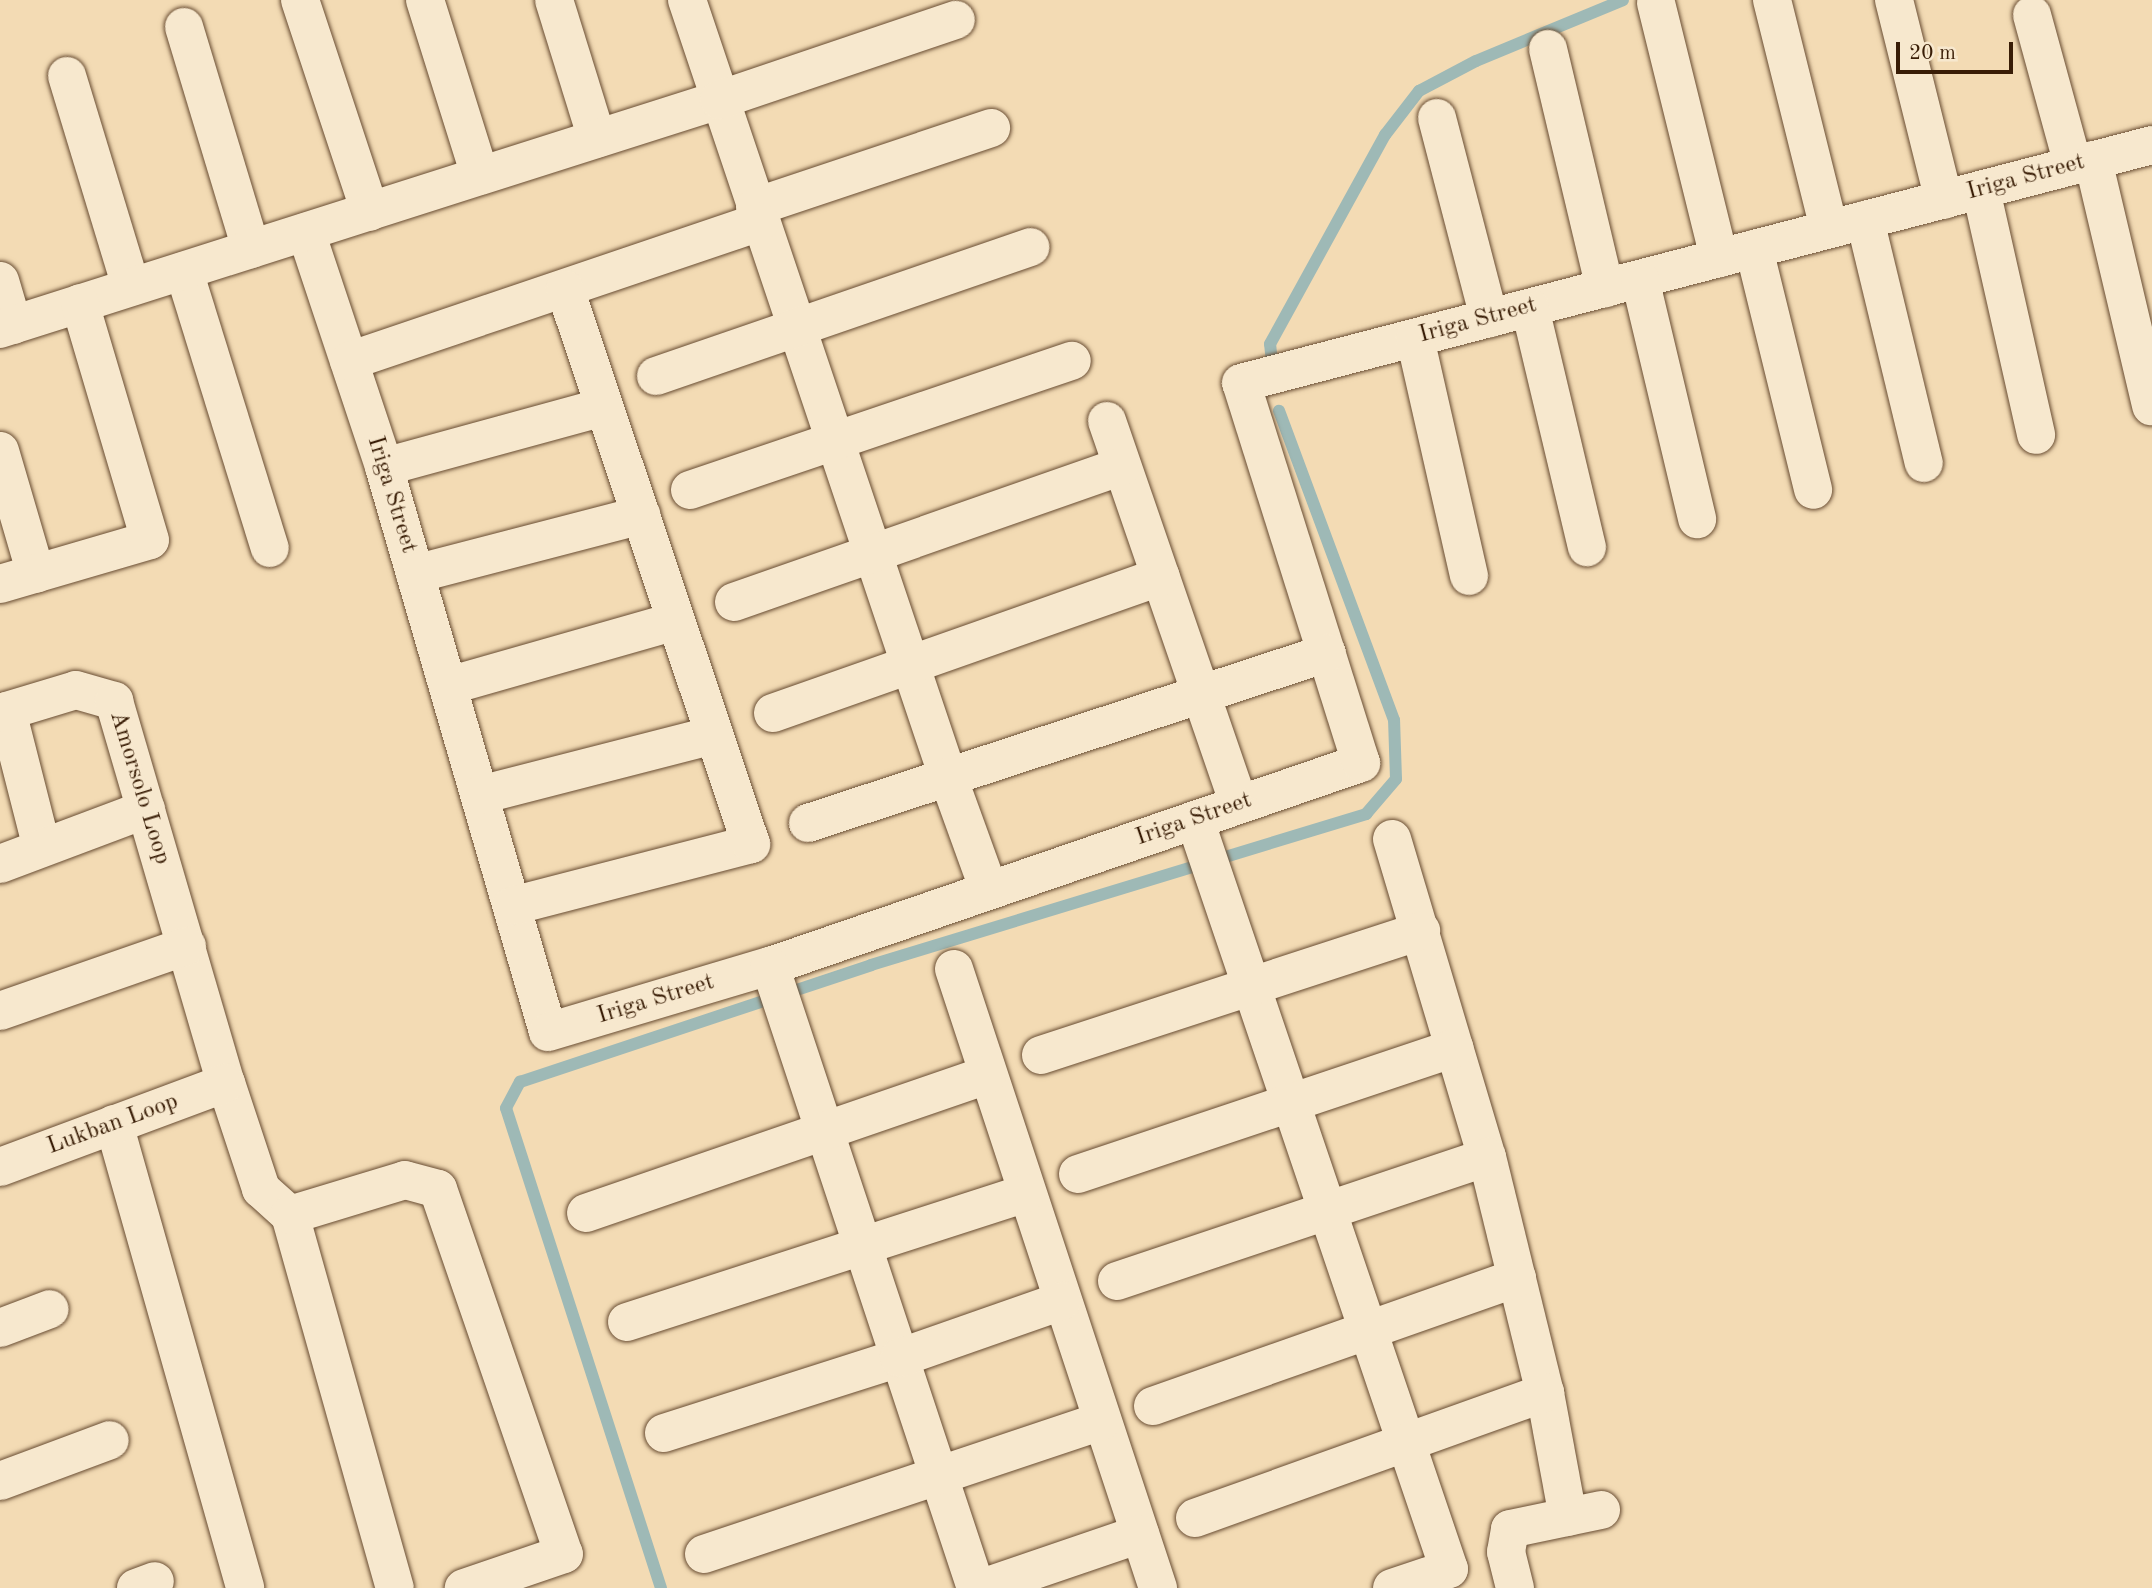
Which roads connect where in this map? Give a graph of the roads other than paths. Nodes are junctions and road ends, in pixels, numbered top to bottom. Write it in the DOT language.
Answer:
graph roads {
  1 [pos="300,0"];
  2 [pos="425,0"];
  3 [pos="554,0"];
  4 [pos="687,0"];
  5 [pos="1772,0"];
  6 [pos="1894,0"];
  7 [pos="1656,3"];
  8 [pos="2032,15"];
  9 [pos="956,20"];
  10 [pos="184,27"];
  11 [pos="1548,49"];
  12 [pos="67,76"];
  13 [pos="719,100"];
  14 [pos="1437,118"];
  15 [pos="991,128"];
  16 [pos="597,139"];
  17 [pos="2152,145"];
  18 [pos="2083,163"];
  19 [pos="480,176"];
  20 [pos="1981,190"];
  21 [pos="1944,200"];
  22 [pos="370,212"];
  23 [pos="758,214"];
  24 [pos="1847,225"];
  25 [pos="306,232"];
  26 [pos="1030,247"];
  27 [pos="251,249"];
  28 [pos="1736,254"];
  29 [pos="184,271"];
  30 [pos="0,281"];
  31 [pos="1622,284"];
  32 [pos="131,287"];
  33 [pos="565,289"];
  34 [pos="80,303"];
  35 [pos="1530,308"];
  36 [pos="1489,318"];
  37 [pos="796,325"];
  38 [pos="6,327"];
  39 [pos="1415,338"];
  40 [pos="1072,361"];
  41 [pos="349,362"];
  42 [pos="656,376"];
  43 [pos="2151,406"];
  44 [pos="604,407"];
  45 [pos="1107,421"];
  46 [pos="2036,435"];
  47 [pos="834,439"];
  48 [pos="0,451"];
  49 [pos="1924,463"];
  50 [pos="1122,466"];
  51 [pos="384,467"];
  52 [pos="690,490"];
  53 [pos="1813,491"];
  54 [pos="641,515"];
  55 [pos="1697,519"];
  56 [pos="1587,547"];
  57 [pos="270,548"];
  58 [pos="873,554"];
  59 [pos="36,574"];
  60 [pos="415,574"];
  61 [pos="1161,576"];
  62 [pos="1469,576"];
  63 [pos="0,584"];
  64 [pos="734,602"];
  65 [pos="676,621"];
  66 [pos="1327,653"];
  67 [pos="910,664"];
  68 [pos="447,686"];
  69 [pos="1202,694"];
  70 [pos="3,712"];
  71 [pos="773,713"];
  72 [pos="714,736"];
  73 [pos="948,777"];
  74 [pos="480,795"];
  75 [pos="1239,804"];
  76 [pos="146,809"];
  77 [pos="1195,820"];
  78 [pos="808,823"];
  79 [pos="1392,839"];
  80 [pos="42,848"];
  81 [pos="0,864"];
  82 [pos="989,890"];
  83 [pos="512,906"];
  84 [pos="1421,931"];
  85 [pos="187,946"];
  86 [pos="769,966"];
  87 [pos="954,969"];
  88 [pos="1251,986"];
  89 [pos="0,1011"];
  90 [pos="1455,1048"];
  91 [pos="1041,1055"];
  92 [pos="986,1075"];
  93 [pos="226,1083"];
  94 [pos="1291,1102"];
  95 [pos="114,1124"];
  96 [pos="824,1131"];
  97 [pos="1487,1157"];
  98 [pos="0,1167"];
  99 [pos="1078,1174"];
  100 [pos="1026,1193"];
  101 [pos="1327,1210"];
  102 [pos="586,1213"];
  103 [pos="290,1215"];
  104 [pos="862,1246"];
  105 [pos="1517,1278"];
  106 [pos="1117,1281"];
  107 [pos="1062,1301"];
  108 [pos="50,1309"];
  109 [pos="627,1322"];
  110 [pos="0,1328"];
  111 [pos="1368,1331"];
  112 [pos="899,1358"];
  113 [pos="1545,1392"];
  114 [pos="1153,1406"];
  115 [pos="1102,1421"];
  116 [pos="664,1433"];
  117 [pos="110,1440"];
  118 [pos="1407,1442"];
  119 [pos="939,1476"];
  120 [pos="0,1482"];
  121 [pos="1195,1518"];
  122 [pos="1140,1534"];
  123 [pos="704,1554"];
  124 [pos="245,1588"];
  125 [pos="395,1588"];
  126 [pos="464,1588"];
  127 [pos="976,1588"];
  128 [pos="982,1588"];
  129 [pos="1158,1588"];
  130 [pos="1392,1588"];
  131 [pos="1515,1588"];
  1 -- 22 [label="street"];
  2 -- 19 [label="street"];
  3 -- 16 [label="street"];
  4 -- 13 [label="street"];
  5 -- 24 [label="street"];
  6 -- 21 [label="street"];
  7 -- 28 [label="street"];
  8 -- 18 [label="street"];
  9 -- 13 [label="street"];
  10 -- 27 [label="street"];
  11 -- 31 [label="street"];
  12 -- 32 [label="street"];
  13 -- 16 [label="street"];
  13 -- 23 [label="street"];
  14 -- 36 [label="street"];
  15 -- 23 [label="street"];
  16 -- 19 [label="street"];
  17 -- 18 [label="street, Iriga Street"];
  18 -- 20 [label="street, Iriga Street"];
  18 -- 43 [label="street"];
  19 -- 22 [label="street"];
  20 -- 21 [label="street, Iriga Street"];
  20 -- 46 [label="street"];
  21 -- 24 [label="street, Iriga Street"];
  22 -- 25 [label="street"];
  23 -- 33 [label="street"];
  23 -- 37 [label="street"];
  24 -- 28 [label="street, Iriga Street"];
  24 -- 49 [label="street"];
  25 -- 27 [label="street"];
  25 -- 41 [label="street, Iriga Street"];
  26 -- 37 [label="street"];
  27 -- 29 [label="street"];
  28 -- 31 [label="street, Iriga Street"];
  28 -- 53 [label="street"];
  29 -- 32 [label="street"];
  29 -- 57 [label="street"];
  30 -- 38 [label="street"];
  31 -- 35 [label="street, Iriga Street"];
  31 -- 55 [label="street"];
  32 -- 34 [label="street"];
  33 -- 41 [label="street"];
  33 -- 44 [label="street"];
  34 -- 38 [label="street"];
  34 -- 59 [label="street"];
  35 -- 36 [label="street, Iriga Street"];
  35 -- 56 [label="street"];
  36 -- 39 [label="street, Iriga Street"];
  37 -- 42 [label="street"];
  37 -- 47 [label="street"];
  39 -- 62 [label="street"];
  39 -- 66 [label="street, Iriga Street"];
  40 -- 47 [label="street"];
  41 -- 51 [label="street, Iriga Street"];
  44 -- 51 [label="street"];
  44 -- 54 [label="street"];
  45 -- 50 [label="street"];
  47 -- 52 [label="street"];
  47 -- 58 [label="street"];
  48 -- 59 [label="street"];
  50 -- 58 [label="street"];
  50 -- 61 [label="street"];
  51 -- 60 [label="street, Iriga Street"];
  54 -- 60 [label="street"];
  54 -- 65 [label="street"];
  58 -- 64 [label="street"];
  58 -- 67 [label="street"];
  59 -- 63 [label="street"];
  60 -- 68 [label="street, Iriga Street"];
  61 -- 67 [label="street"];
  61 -- 69 [label="street"];
  65 -- 68 [label="street"];
  65 -- 72 [label="street"];
  66 -- 69 [label="street"];
  66 -- 75 [label="street, Iriga Street"];
  67 -- 71 [label="street"];
  67 -- 73 [label="street"];
  68 -- 74 [label="street, Iriga Street"];
  69 -- 73 [label="street"];
  69 -- 75 [label="street"];
  70 -- 76 [label="street, Amorsolo Loop"];
  70 -- 80 [label="street"];
  72 -- 74 [label="street"];
  72 -- 83 [label="street"];
  73 -- 78 [label="street"];
  73 -- 82 [label="street"];
  74 -- 83 [label="street, Iriga Street"];
  75 -- 77 [label="street, Iriga Street"];
  76 -- 80 [label="street"];
  76 -- 85 [label="street, Amorsolo Loop"];
  77 -- 82 [label="street, Iriga Street"];
  77 -- 88 [label="street"];
  79 -- 84 [label="street"];
  80 -- 81 [label="street"];
  82 -- 86 [label="street, Iriga Street"];
  83 -- 86 [label="street, Iriga Street"];
  84 -- 88 [label="street"];
  84 -- 90 [label="street"];
  85 -- 89 [label="street"];
  85 -- 93 [label="street, Amorsolo Loop"];
  86 -- 96 [label="street"];
  87 -- 92 [label="street"];
  88 -- 91 [label="street"];
  88 -- 94 [label="street"];
  90 -- 94 [label="street"];
  90 -- 97 [label="street"];
  92 -- 96 [label="street"];
  92 -- 100 [label="street"];
  93 -- 95 [label="street, Lukban Loop"];
  93 -- 103 [label="street, Amorsolo Loop"];
  94 -- 99 [label="street"];
  94 -- 101 [label="street"];
  95 -- 98 [label="street, Lukban Loop"];
  95 -- 124 [label="street"];
  96 -- 102 [label="street"];
  96 -- 104 [label="street"];
  97 -- 101 [label="street"];
  97 -- 105 [label="street"];
  100 -- 104 [label="street"];
  100 -- 107 [label="street"];
  101 -- 106 [label="street"];
  101 -- 111 [label="street"];
  103 -- 125 [label="street"];
  103 -- 126 [label="street"];
  104 -- 109 [label="street"];
  104 -- 112 [label="street"];
  105 -- 111 [label="street"];
  105 -- 113 [label="street"];
  107 -- 112 [label="street"];
  107 -- 115 [label="street"];
  108 -- 110 [label="street"];
  111 -- 114 [label="street"];
  111 -- 118 [label="street"];
  112 -- 116 [label="street"];
  112 -- 119 [label="street"];
  113 -- 118 [label="street"];
  113 -- 131 [label="street"];
  115 -- 119 [label="street"];
  115 -- 122 [label="street"];
  117 -- 120 [label="street"];
  118 -- 121 [label="street"];
  118 -- 130 [label="street"];
  119 -- 123 [label="street"];
  119 -- 127 [label="street"];
  122 -- 128 [label="street"];
  122 -- 129 [label="street"];
}
